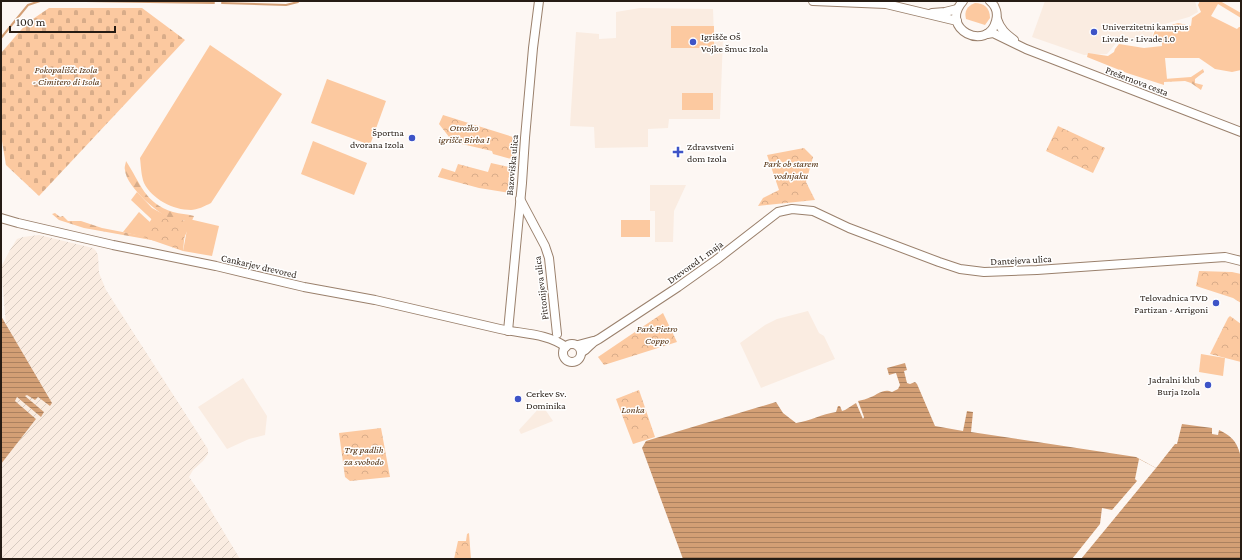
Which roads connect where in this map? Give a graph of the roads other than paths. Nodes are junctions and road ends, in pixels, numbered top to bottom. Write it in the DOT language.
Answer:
graph roads {
  1 [pos="539,1"];
  2 [pos="813,1"];
  3 [pos="963,1"];
  4 [pos="990,1"];
  5 [pos="957,9"];
  6 [pos="925,13"];
  7 [pos="997,18"];
  8 [pos="957,21"];
  9 [pos="987,34"];
  10 [pos="1026,49"];
  11 [pos="1241,132"];
  12 [pos="520,199"];
  13 [pos="813,211"];
  14 [pos="1,218"];
  15 [pos="1241,261"];
  16 [pos="511,331"];
  17 [pos="557,334"];
  18 [pos="565,348"];
  19 [pos="580,349"];
  1 -- 12 [label="street, Bazoviška ulica"];
  2 -- 6 [label="street"];
  3 -- 5 [label="street"];
  4 -- 7 [label="street, Prešernova cesta"];
  5 -- 6 [label="street"];
  5 -- 8 [label="street"];
  6 -- 8 [label="street"];
  7 -- 9 [label="street"];
  7 -- 10 [label="street, Prešernova cesta"];
  8 -- 9 [label="street, Prešernova cesta"];
  9 -- 10 [label="street, Prešernova cesta"];
  10 -- 11 [label="street, Prešernova cesta"];
  12 -- 16 [label="street, Bazoviška ulica"];
  12 -- 17 [label="street, Pittonijeva ulica"];
  13 -- 15 [label="street, Dantejeva ulica"];
  13 -- 19 [label="street, Drevored 1. maja"];
  14 -- 16 [label="street, Cankarjev drevored"];
  16 -- 18 [label="street, Cankarjev drevored"];
  18 -- 19 [label="street"];
  18 -- 19 [label="street"];
}
